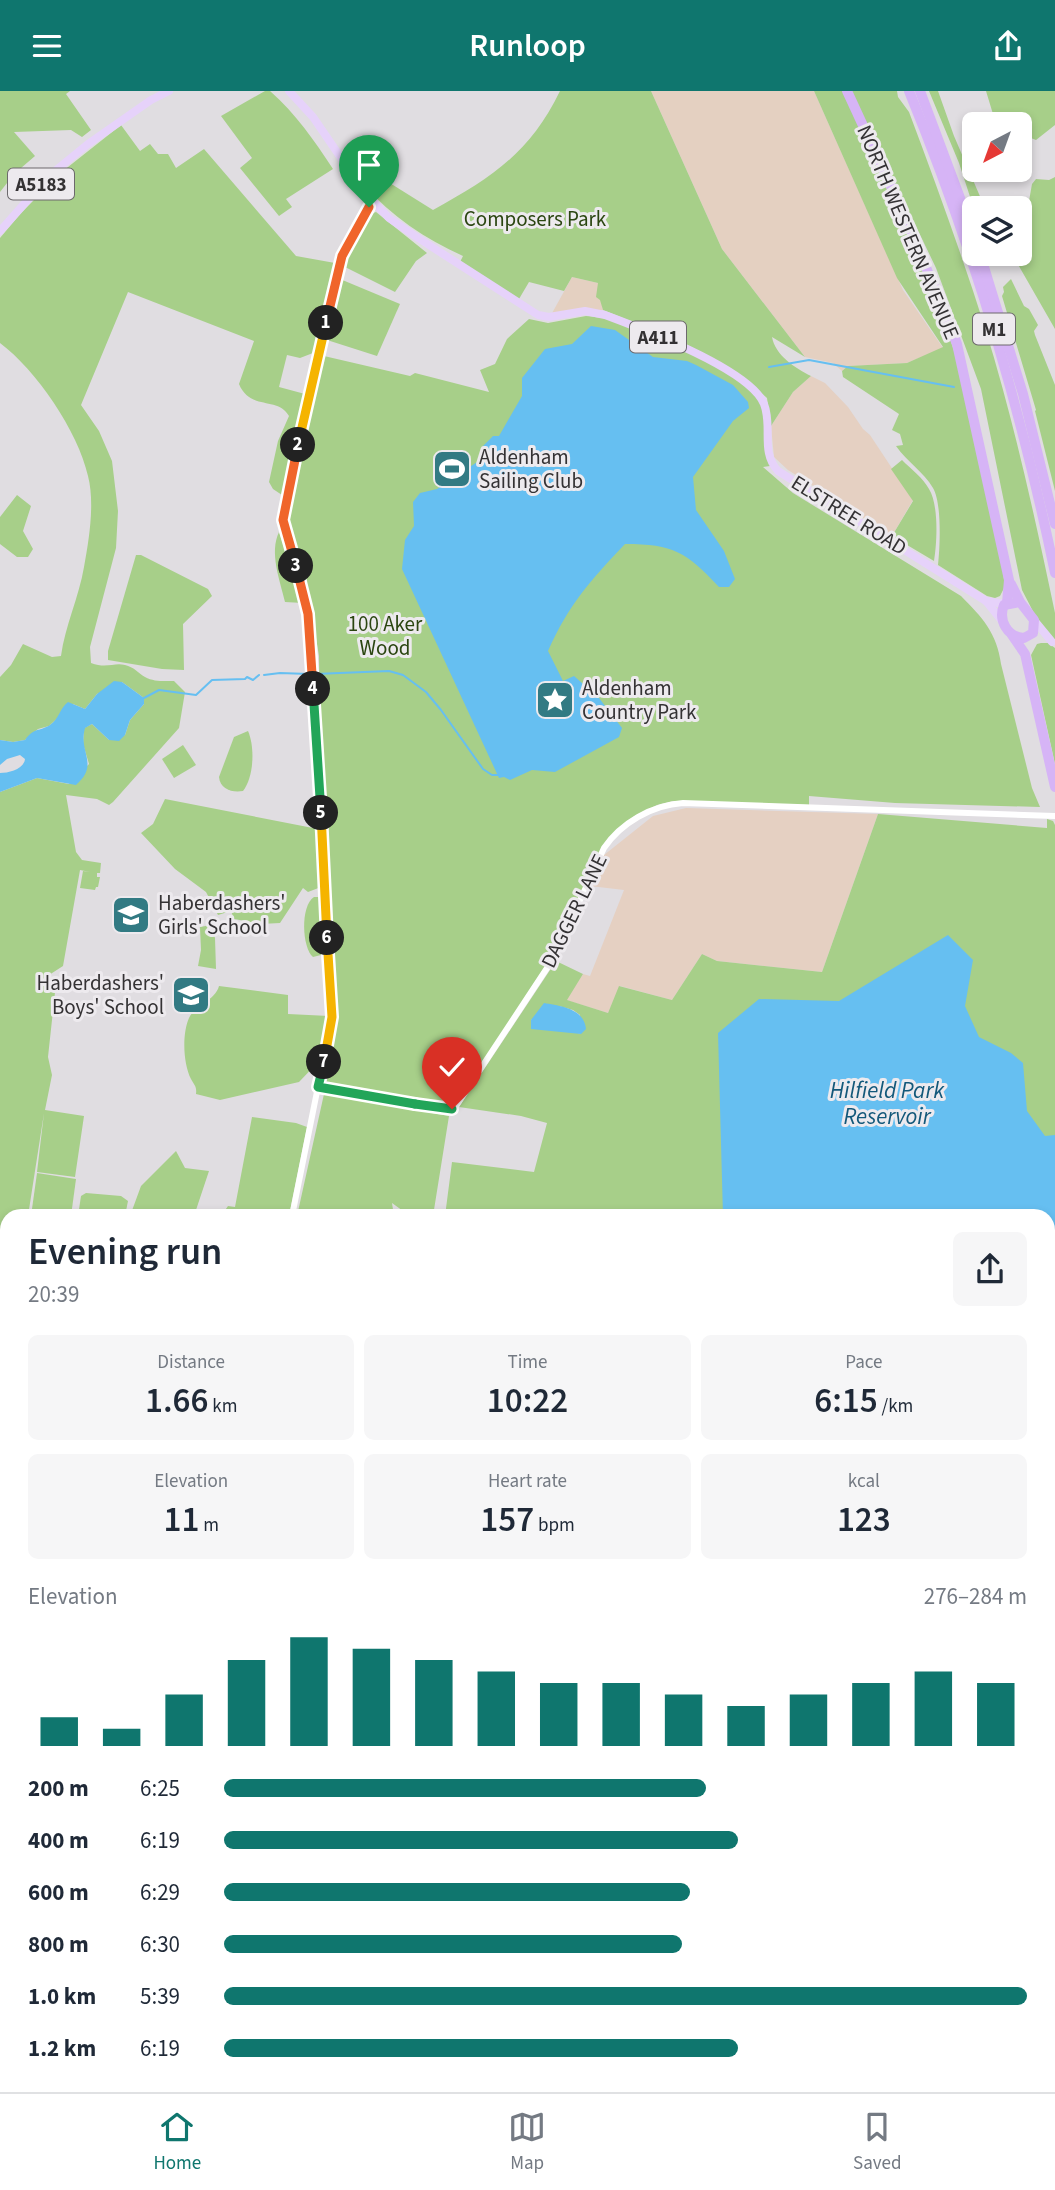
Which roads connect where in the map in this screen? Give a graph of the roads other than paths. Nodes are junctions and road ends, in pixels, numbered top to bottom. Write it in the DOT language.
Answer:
graph roads {
  1 [pos="170,91"];
  2 [pos="289,91"];
  3 [pos="847,91"];
  4 [pos="909,91"];
  5 [pos="920,91"];
  6 [pos="373,202"];
  7 [pos="962,203"];
  8 [pos="0,232"];
  9 [pos="984,266"];
  10 [pos="1055,524"];
  11 [pos="1055,573"];
  12 [pos="1009,580"];
  13 [pos="986,601"];
  14 [pos="1020,602"];
  15 [pos="1006,603"];
  16 [pos="1034,620"];
  17 [pos="1002,621"];
  18 [pos="1012,635"];
  19 [pos="1029,636"];
  20 [pos="1054,642"];
  21 [pos="1025,654"];
  22 [pos="1055,787"];
  23 [pos="1055,816"];
  24 [pos="318,1087"];
  25 [pos="293,1209"];
  1 -- 8 [label="main road, A5183"];
  2 -- 6 [label="main road, A411"];
  3 -- 12 [label="highway, NORTH WESTERN AVENUE"];
  4 -- 11 [label="highway, M1"];
  5 -- 7 [label="highway"];
  6 -- 13 [label="main road, ELSTREE ROAD / A411"];
  6 -- 24 [label="street"];
  9 -- 10 [label="highway, M1"];
  12 -- 14 [label="highway, NORTH WESTERN AVENUE"];
  12 -- 15 [label="highway, NORTH WESTERN AVENUE"];
  13 -- 15 [label="main road, ELSTREE ROAD / A411"];
  13 -- 17 [label="main road, ELSTREE ROAD / A411"];
  14 -- 15 [label="highway"];
  14 -- 16 [label="highway"];
  15 -- 17 [label="highway"];
  16 -- 19 [label="highway"];
  16 -- 20 [label="main road"];
  17 -- 18 [label="highway"];
  18 -- 19 [label="highway"];
  18 -- 21 [label="highway"];
  19 -- 20 [label="main road"];
  19 -- 21 [label="highway"];
  21 -- 22 [label="highway"];
  23 -- 24 [label="street, DAGGER LANE"];
  24 -- 25 [label="street"];
}
